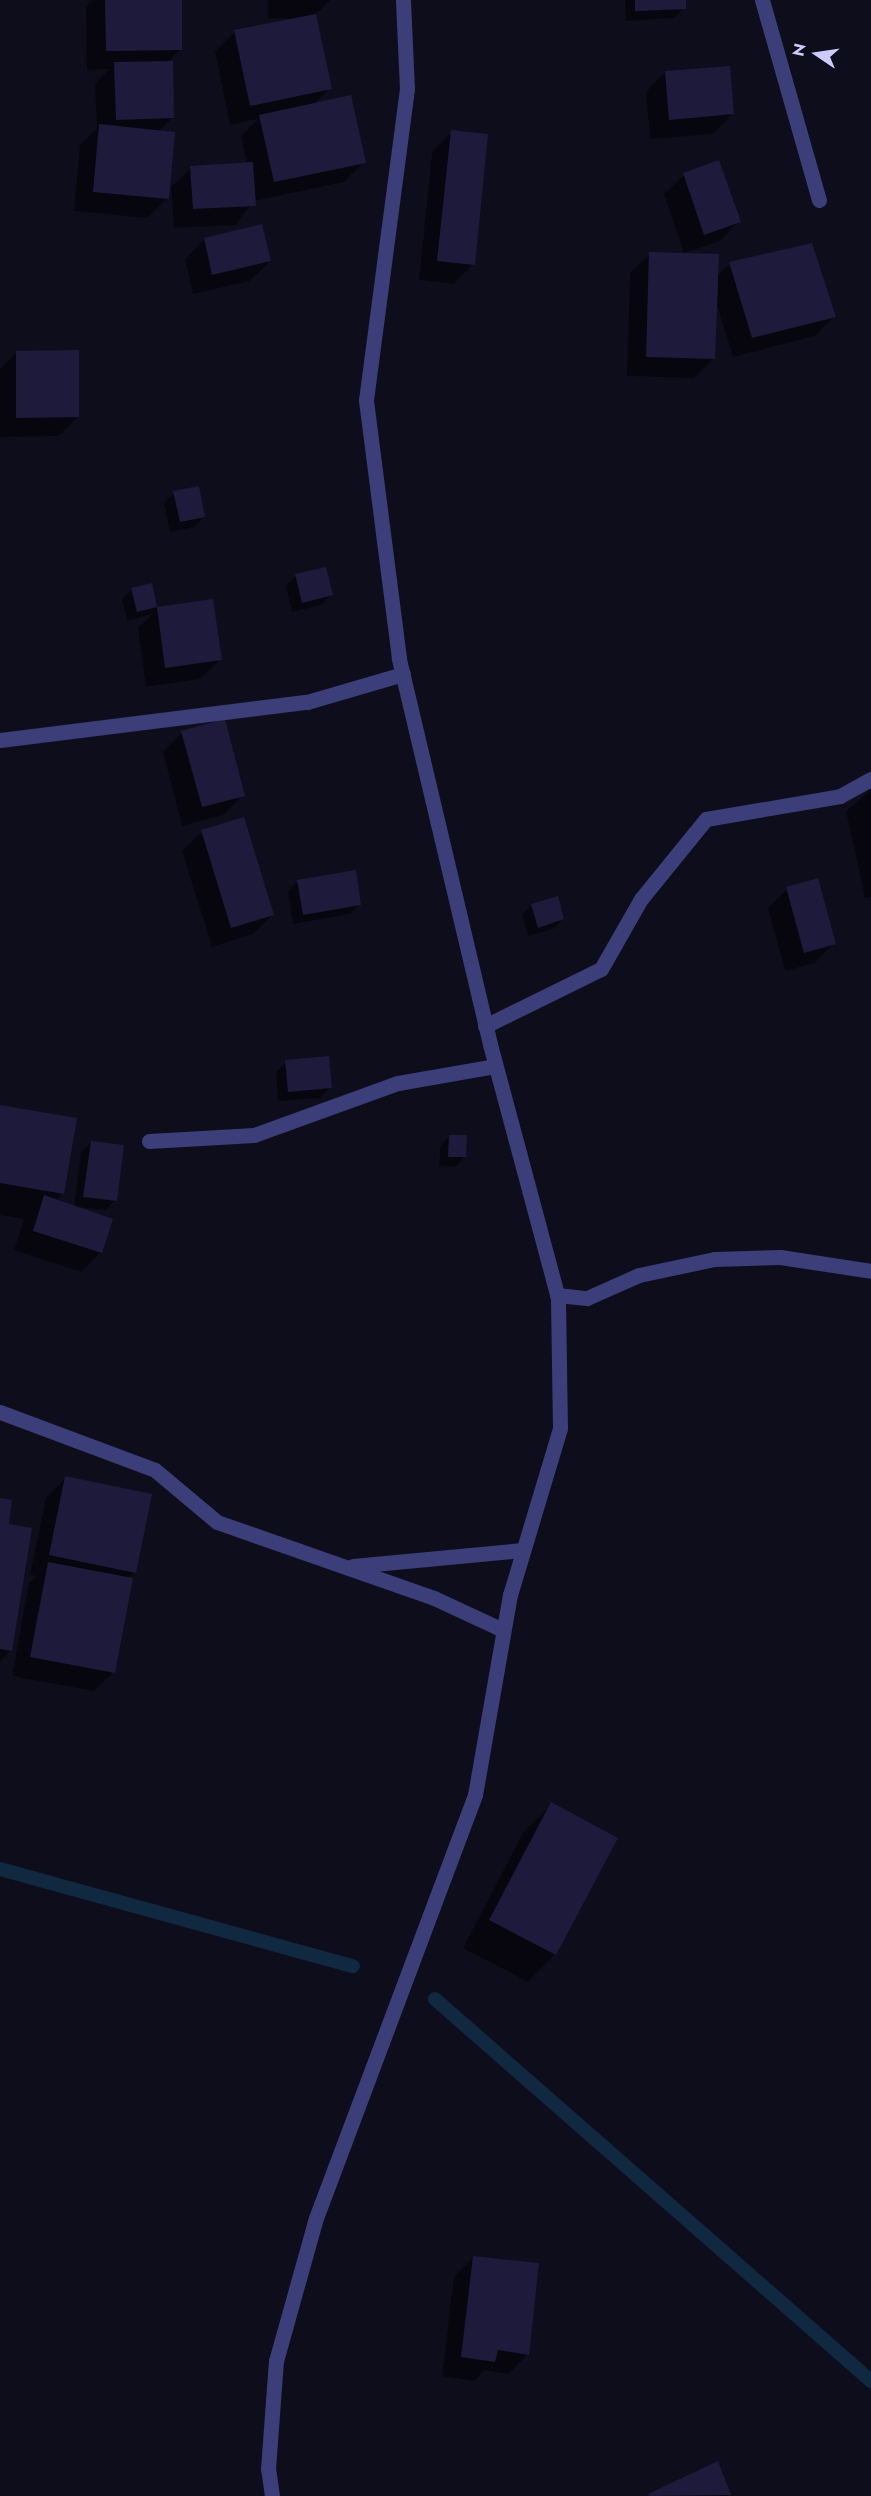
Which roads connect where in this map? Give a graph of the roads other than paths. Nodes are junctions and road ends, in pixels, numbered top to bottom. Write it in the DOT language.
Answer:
graph roads {
  1 [pos="403,0"];
  2 [pos="762,0"];
  3 [pos="819,200"];
  4 [pos="403,674"];
  5 [pos="0,740"];
  6 [pos="871,779"];
  7 [pos="485,1026"];
  8 [pos="495,1066"];
  9 [pos="148,1141"];
  10 [pos="871,1271"];
  11 [pos="557,1295"];
  12 [pos="0,1412"];
  13 [pos="523,1550"];
  14 [pos="344,1566"];
  15 [pos="503,1630"];
  16 [pos="272,2496"];
  1 -- 4 [label="street"];
  2 -- 3 [label="street"];
  4 -- 5 [label="street"];
  4 -- 7 [label="street"];
  6 -- 7 [label="street"];
  7 -- 8 [label="street"];
  8 -- 9 [label="street"];
  8 -- 11 [label="street"];
  10 -- 11 [label="street"];
  11 -- 13 [label="street"];
  12 -- 14 [label="street"];
  13 -- 14 [label="street"];
  13 -- 15 [label="street"];
  14 -- 15 [label="street"];
  15 -- 16 [label="street"];
}
